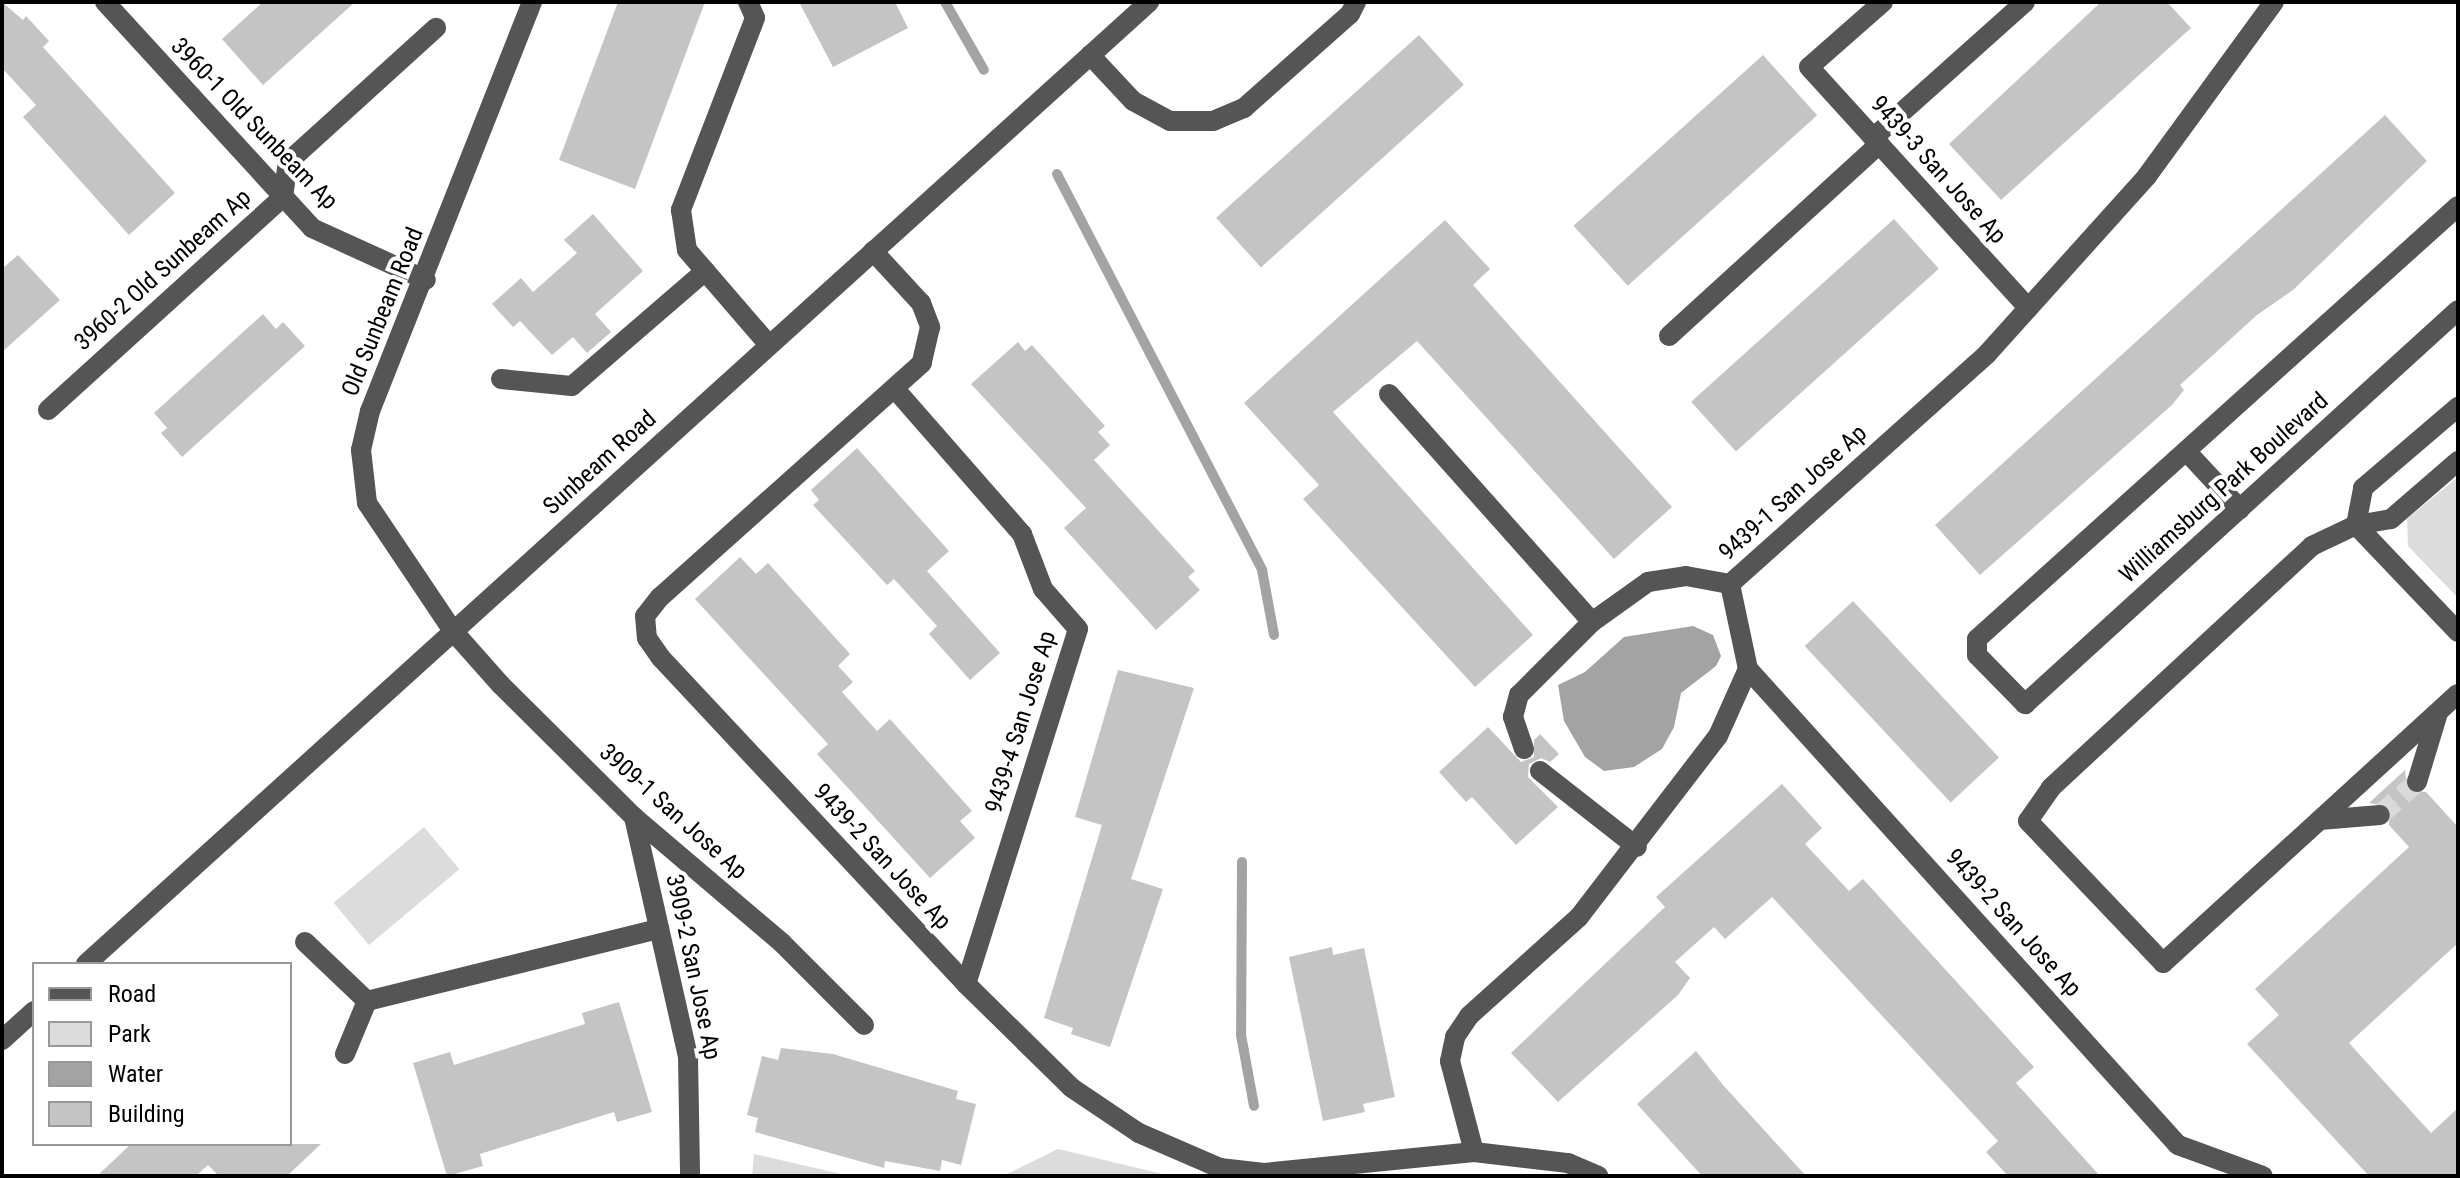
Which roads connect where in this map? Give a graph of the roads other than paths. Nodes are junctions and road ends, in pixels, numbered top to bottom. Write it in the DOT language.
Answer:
graph roads {
  1 [pos="105,2"];
  2 [pos="532,2"];
  3 [pos="748,2"];
  4 [pos="1356,2"];
  5 [pos="1883,2"];
  6 [pos="2025,2"];
  7 [pos="2274,2"];
  8 [pos="1142,4"];
  9 [pos="436,28"];
  10 [pos="1090,55"];
  11 [pos="1876,141"];
  12 [pos="283,197"];
  13 [pos="2458,206"];
  14 [pos="873,251"];
  15 [pos="705,271"];
  16 [pos="426,280"];
  17 [pos="2028,308"];
  18 [pos="2458,310"];
  19 [pos="1669,336"];
  20 [pos="769,345"];
  21 [pos="501,379"];
  22 [pos="895,389"];
  23 [pos="1389,394"];
  24 [pos="2458,407"];
  25 [pos="48,410"];
  26 [pos="2187,452"];
  27 [pos="2458,461"];
  28 [pos="2240,509"];
  29 [pos="2356,525"];
  30 [pos="1730,584"];
  31 [pos="1592,622"];
  32 [pos="453,631"];
  33 [pos="2458,632"];
  34 [pos="1748,669"];
  35 [pos="2458,694"];
  36 [pos="2438,712"];
  37 [pos="1524,749"];
  38 [pos="1540,771"];
  39 [pos="2417,782"];
  40 [pos="2380,815"];
  41 [pos="634,817"];
  42 [pos="2320,820"];
  43 [pos="1637,847"];
  44 [pos="659,929"];
  45 [pos="305,942"];
  46 [pos="88,962"];
  47 [pos="966,984"];
  48 [pos="367,1001"];
  49 [pos="32,1013"];
  50 [pos="864,1025"];
  51 [pos="2,1040"];
  52 [pos="345,1054"];
  53 [pos="1474,1152"];
  54 [pos="690,1176"];
  55 [pos="1598,1176"];
  56 [pos="2263,1176"];
  1 -- 12 [label="street, 3960-1 Old Sunbeam Ap"];
  2 -- 16 [label="street, Old Sunbeam Road"];
  3 -- 15 [label="street"];
  4 -- 10 [label="street"];
  5 -- 11 [label="street, 9439-3 San Jose Ap"];
  6 -- 11 [label="street"];
  7 -- 17 [label="street, 9439-1 San Jose Ap"];
  8 -- 10 [label="street, Sunbeam Road"];
  9 -- 12 [label="street, 3960-2 Old Sunbeam Ap"];
  10 -- 14 [label="street, Sunbeam Road"];
  11 -- 17 [label="street, 9439-3 San Jose Ap"];
  11 -- 19 [label="street"];
  12 -- 16 [label="street, 3960-1 Old Sunbeam Ap"];
  12 -- 25 [label="street, 3960-2 Old Sunbeam Ap"];
  13 -- 26 [label="street"];
  14 -- 20 [label="street, Sunbeam Road"];
  14 -- 22 [label="street, 9439-2 San Jose Ap"];
  15 -- 20 [label="street"];
  15 -- 21 [label="street"];
  16 -- 32 [label="street, Old Sunbeam Road"];
  17 -- 30 [label="street, 9439-1 San Jose Ap"];
  18 -- 28 [label="street, Williamsburg Park Boulevard"];
  20 -- 32 [label="street, Sunbeam Road"];
  22 -- 47 [label="street, 9439-4 San Jose Ap"];
  22 -- 47 [label="street, 9439-2 San Jose Ap"];
  23 -- 31 [label="street"];
  24 -- 29 [label="street"];
  26 -- 28 [label="street"];
  26 -- 28 [label="street, Williamsburg Park Boulevard"];
  27 -- 29 [label="street"];
  29 -- 33 [label="street"];
  29 -- 42 [label="street"];
  30 -- 31 [label="street"];
  30 -- 34 [label="street, 9439-1 San Jose Ap"];
  31 -- 37 [label="street"];
  32 -- 41 [label="street, 3909-1 San Jose Ap"];
  32 -- 46 [label="street, Sunbeam Road"];
  34 -- 43 [label="street"];
  34 -- 56 [label="street, 9439-2 San Jose Ap"];
  35 -- 36 [label="street"];
  36 -- 39 [label="street"];
  36 -- 42 [label="street"];
  38 -- 43 [label="street"];
  40 -- 42 [label="street"];
  41 -- 44 [label="street, 3909-2 San Jose Ap"];
  41 -- 50 [label="street, 3909-1 San Jose Ap"];
  43 -- 53 [label="street"];
  44 -- 48 [label="street"];
  44 -- 54 [label="street, 3909-2 San Jose Ap"];
  45 -- 48 [label="street"];
  47 -- 53 [label="street, 9439-2 San Jose Ap"];
  48 -- 52 [label="street"];
  49 -- 51 [label="street"];
  53 -- 55 [label="street, 9439-2 San Jose Ap"];
}
